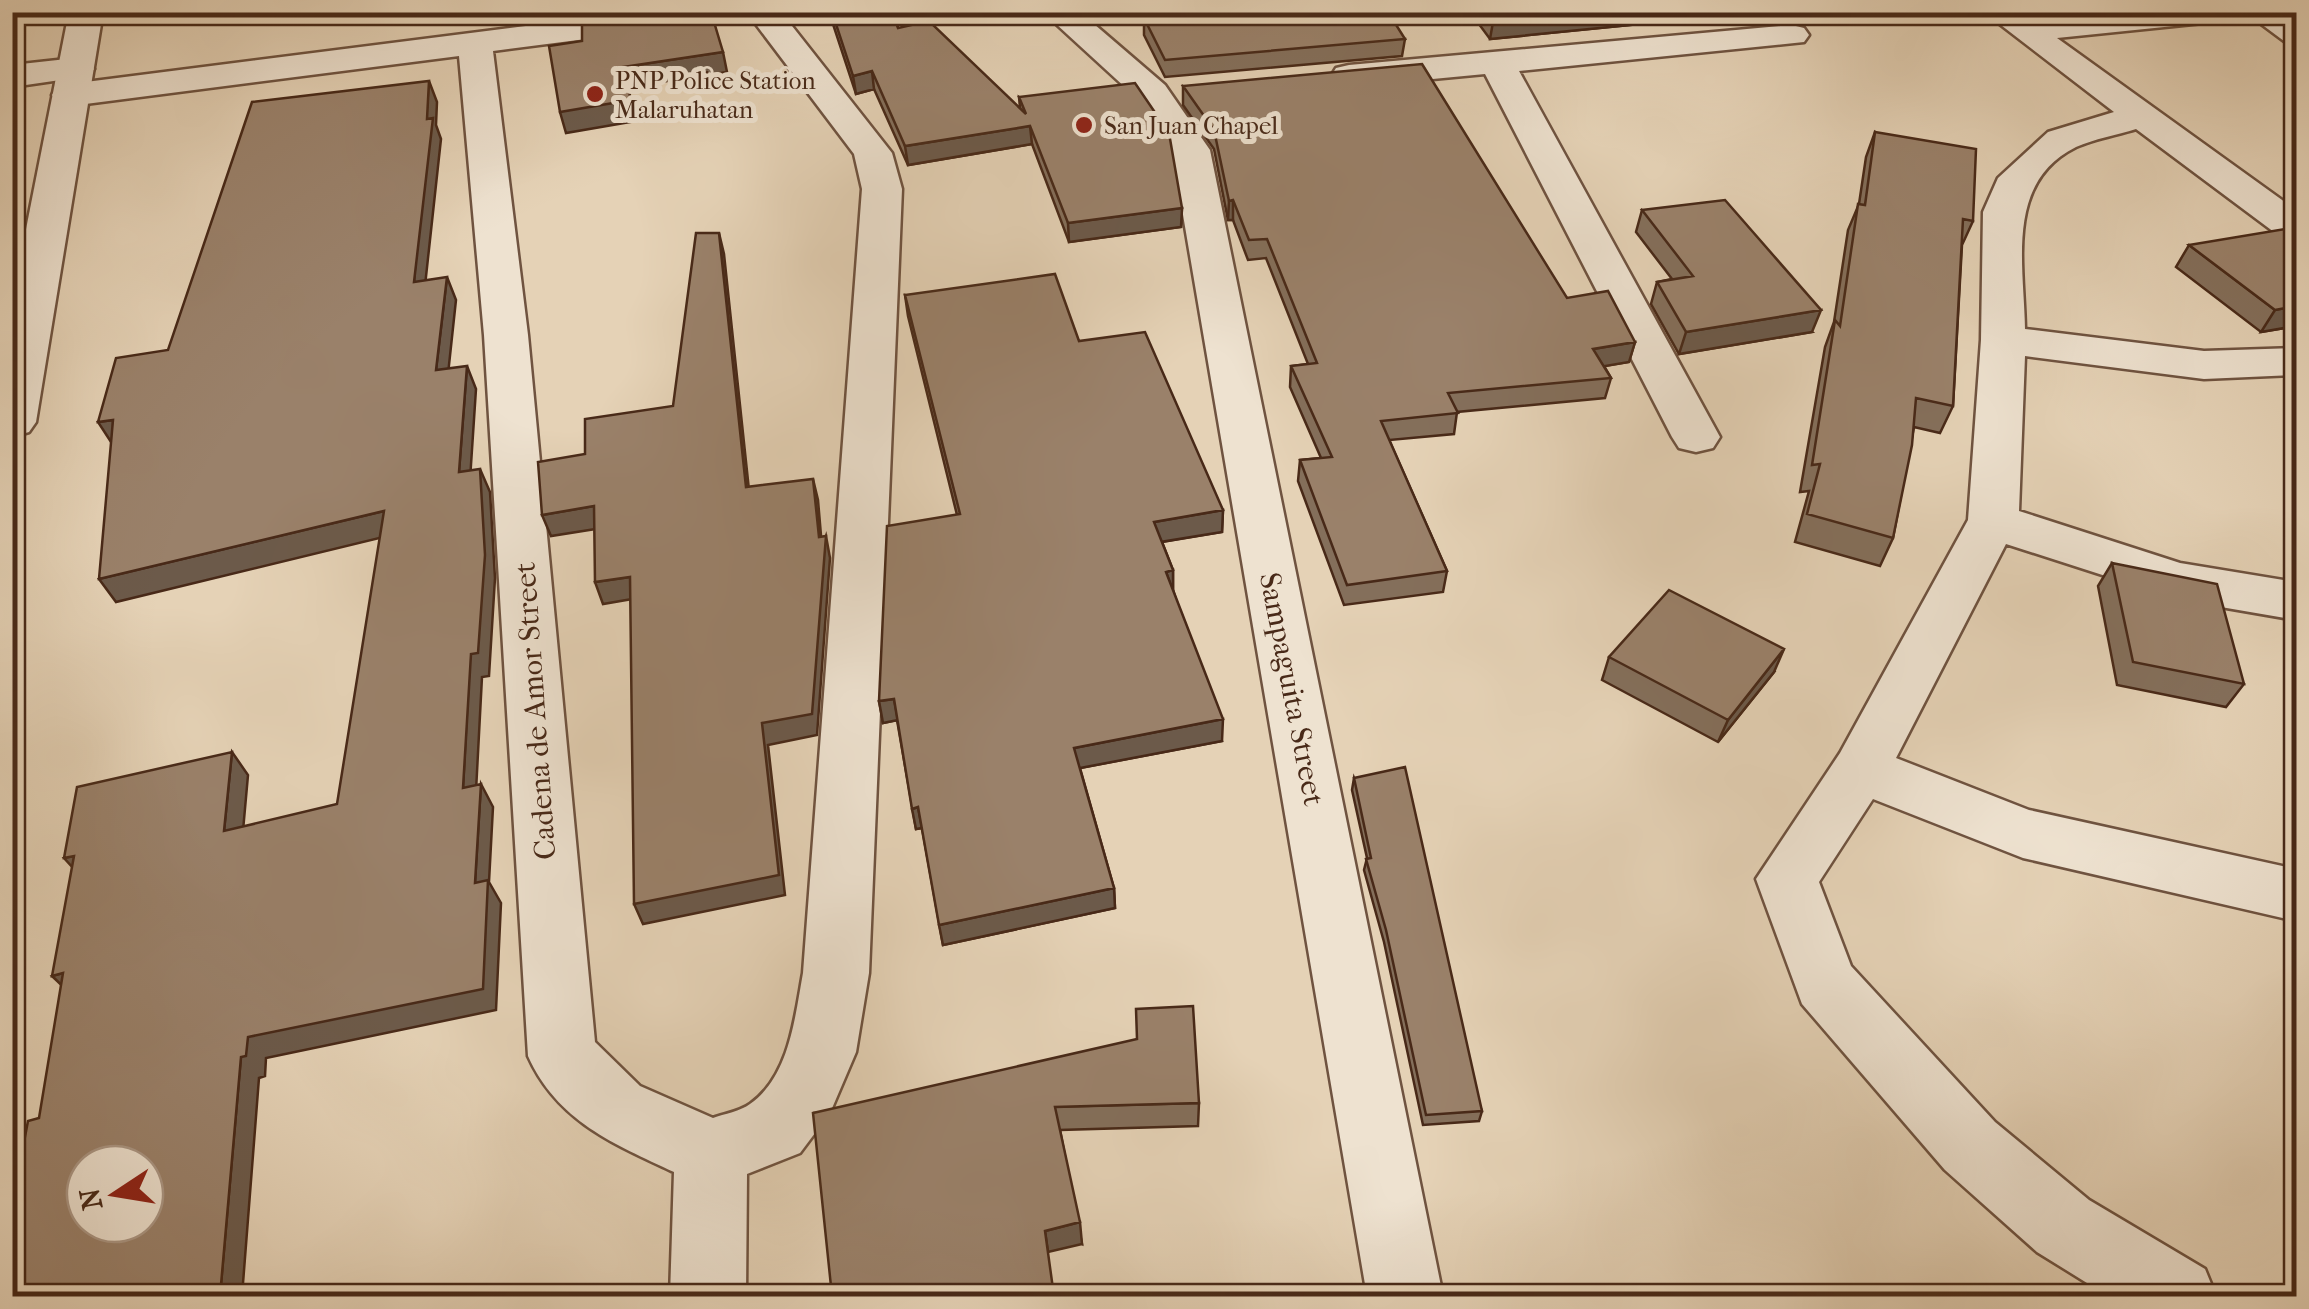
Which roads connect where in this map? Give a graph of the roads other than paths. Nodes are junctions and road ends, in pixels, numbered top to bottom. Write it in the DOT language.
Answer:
graph roads {
  1 [pos="86,12"];
  2 [pos="747,12"];
  3 [pos="1059,12"];
  4 [pos="2213,12"];
  5 [pos="2261,12"];
  6 [pos="695,15"];
  7 [pos="2013,22"];
  8 [pos="1792,34"];
  9 [pos="2296,34"];
  10 [pos="474,43"];
  11 [pos="1497,63"];
  12 [pos="12,76"];
  13 [pos="1324,78"];
  14 [pos="73,82"];
  15 [pos="2141,116"];
  16 [pos="2296,229"];
  17 [pos="2003,340"];
  18 [pos="2296,362"];
  19 [pos="12,422"];
  20 [pos="1696,437"];
  21 [pos="1993,520"];
  22 [pos="2296,600"];
  23 [pos="1861,769"];
  24 [pos="2296,895"];
  25 [pos="711,1153"];
  26 [pos="708,1296"];
  27 [pos="1405,1296"];
  28 [pos="2178,1296"];
  1 -- 14 [label="street"];
  2 -- 25 [label="street"];
  3 -- 27 [label="street, Sampaguita Street"];
  4 -- 7 [label="street"];
  5 -- 9 [label="street"];
  6 -- 10 [label="street"];
  7 -- 15 [label="street"];
  8 -- 11 [label="street"];
  10 -- 14 [label="street"];
  10 -- 25 [label="street, Cadena de Amor Street"];
  11 -- 13 [label="street"];
  11 -- 20 [label="street"];
  12 -- 14 [label="street"];
  14 -- 19 [label="street"];
  15 -- 16 [label="street"];
  15 -- 17 [label="street"];
  17 -- 18 [label="street"];
  17 -- 21 [label="street"];
  21 -- 22 [label="street"];
  21 -- 23 [label="street"];
  23 -- 24 [label="street"];
  23 -- 28 [label="street"];
  25 -- 26 [label="street"];
}
